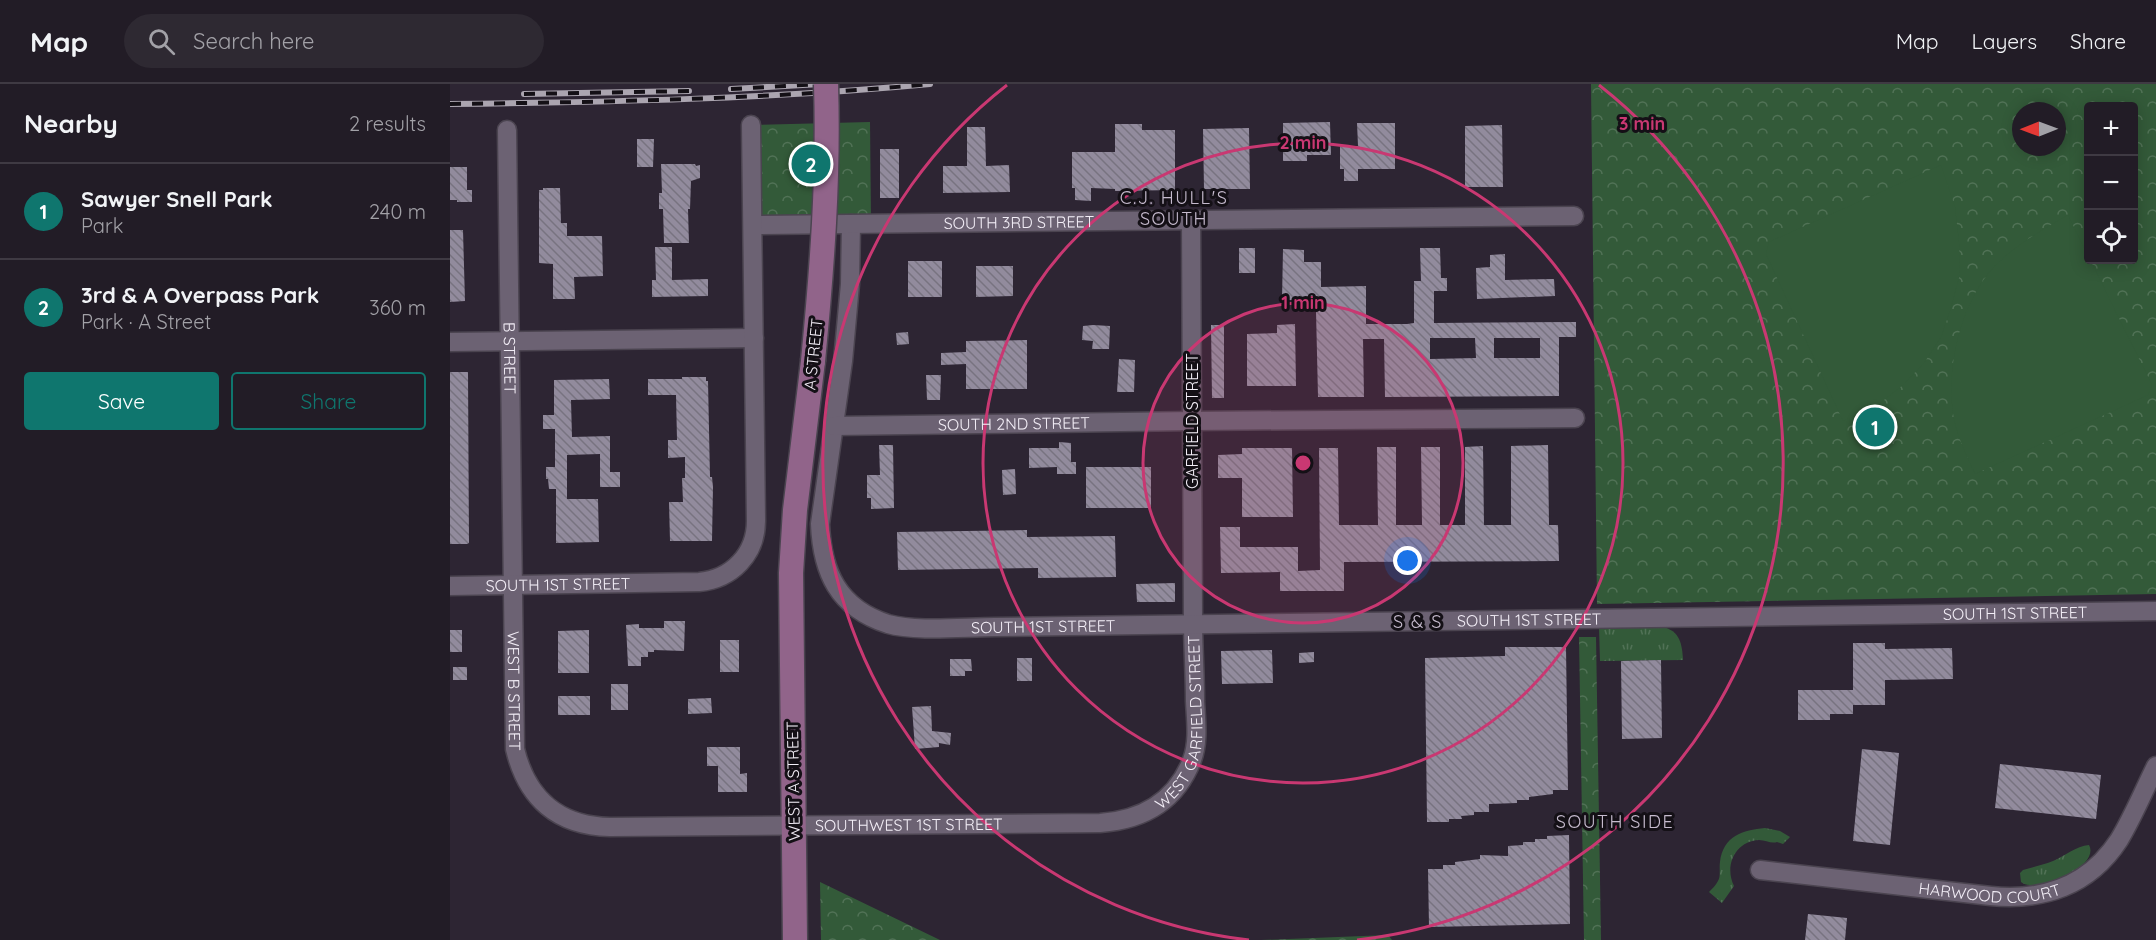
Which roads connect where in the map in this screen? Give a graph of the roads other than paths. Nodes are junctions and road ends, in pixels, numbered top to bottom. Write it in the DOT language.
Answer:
graph roads {
  1 [pos="826,84"];
  2 [pos="751,125"];
  3 [pos="507,130"];
  4 [pos="1574,216"];
  5 [pos="1191,220"];
  6 [pos="851,224"];
  7 [pos="753,225"];
  8 [pos="754,338"];
  9 [pos="510,340"];
  10 [pos="450,342"];
  11 [pos="1575,418"];
  12 [pos="1192,421"];
  13 [pos="834,426"];
  14 [pos="513,585"];
  15 [pos="450,586"];
  16 [pos="2156,611"];
  17 [pos="869,615"];
  18 [pos="1193,622"];
  19 [pos="791,623"];
  20 [pos="2156,766"];
  21 [pos="535,794"];
  22 [pos="1147,812"];
  23 [pos="794,826"];
  24 [pos="1760,870"];
  25 [pos="795,940"];
  1 -- 19 [label="main road, A STREET, bridge"];
  2 -- 7 [label="street"];
  3 -- 9 [label="street, B STREET"];
  4 -- 5 [label="street, SOUTH 3RD STREET"];
  5 -- 6 [label="street, SOUTH 3RD STREET"];
  5 -- 12 [label="street, GARFIELD STREET"];
  6 -- 7 [label="street, SOUTH 3RD STREET"];
  6 -- 13 [label="street, A STREET"];
  7 -- 8 [label="street"];
  8 -- 9 [label="street"];
  8 -- 14 [label="street, SOUTH 1ST STREET"];
  9 -- 10 [label="street"];
  9 -- 14 [label="street, B STREET"];
  11 -- 12 [label="street, SOUTH 2ND STREET"];
  12 -- 13 [label="street, SOUTH 2ND STREET"];
  12 -- 18 [label="street, GARFIELD STREET"];
  13 -- 17 [label="street, A STREET"];
  14 -- 15 [label="street, SOUTH 1ST STREET"];
  14 -- 21 [label="street, WEST B STREET"];
  16 -- 18 [label="street, SOUTH 1ST STREET"];
  17 -- 18 [label="street, SOUTH 1ST STREET"];
  18 -- 22 [label="street, WEST GARFIELD STREET"];
  19 -- 23 [label="main road, WEST A STREET"];
  20 -- 24 [label="street, HARWOOD COURT"];
  21 -- 23 [label="street, SOUTHWEST 1ST STREET"];
  22 -- 23 [label="street, SOUTHWEST 1ST STREET"];
  23 -- 25 [label="main road, WEST A STREET"];
}
